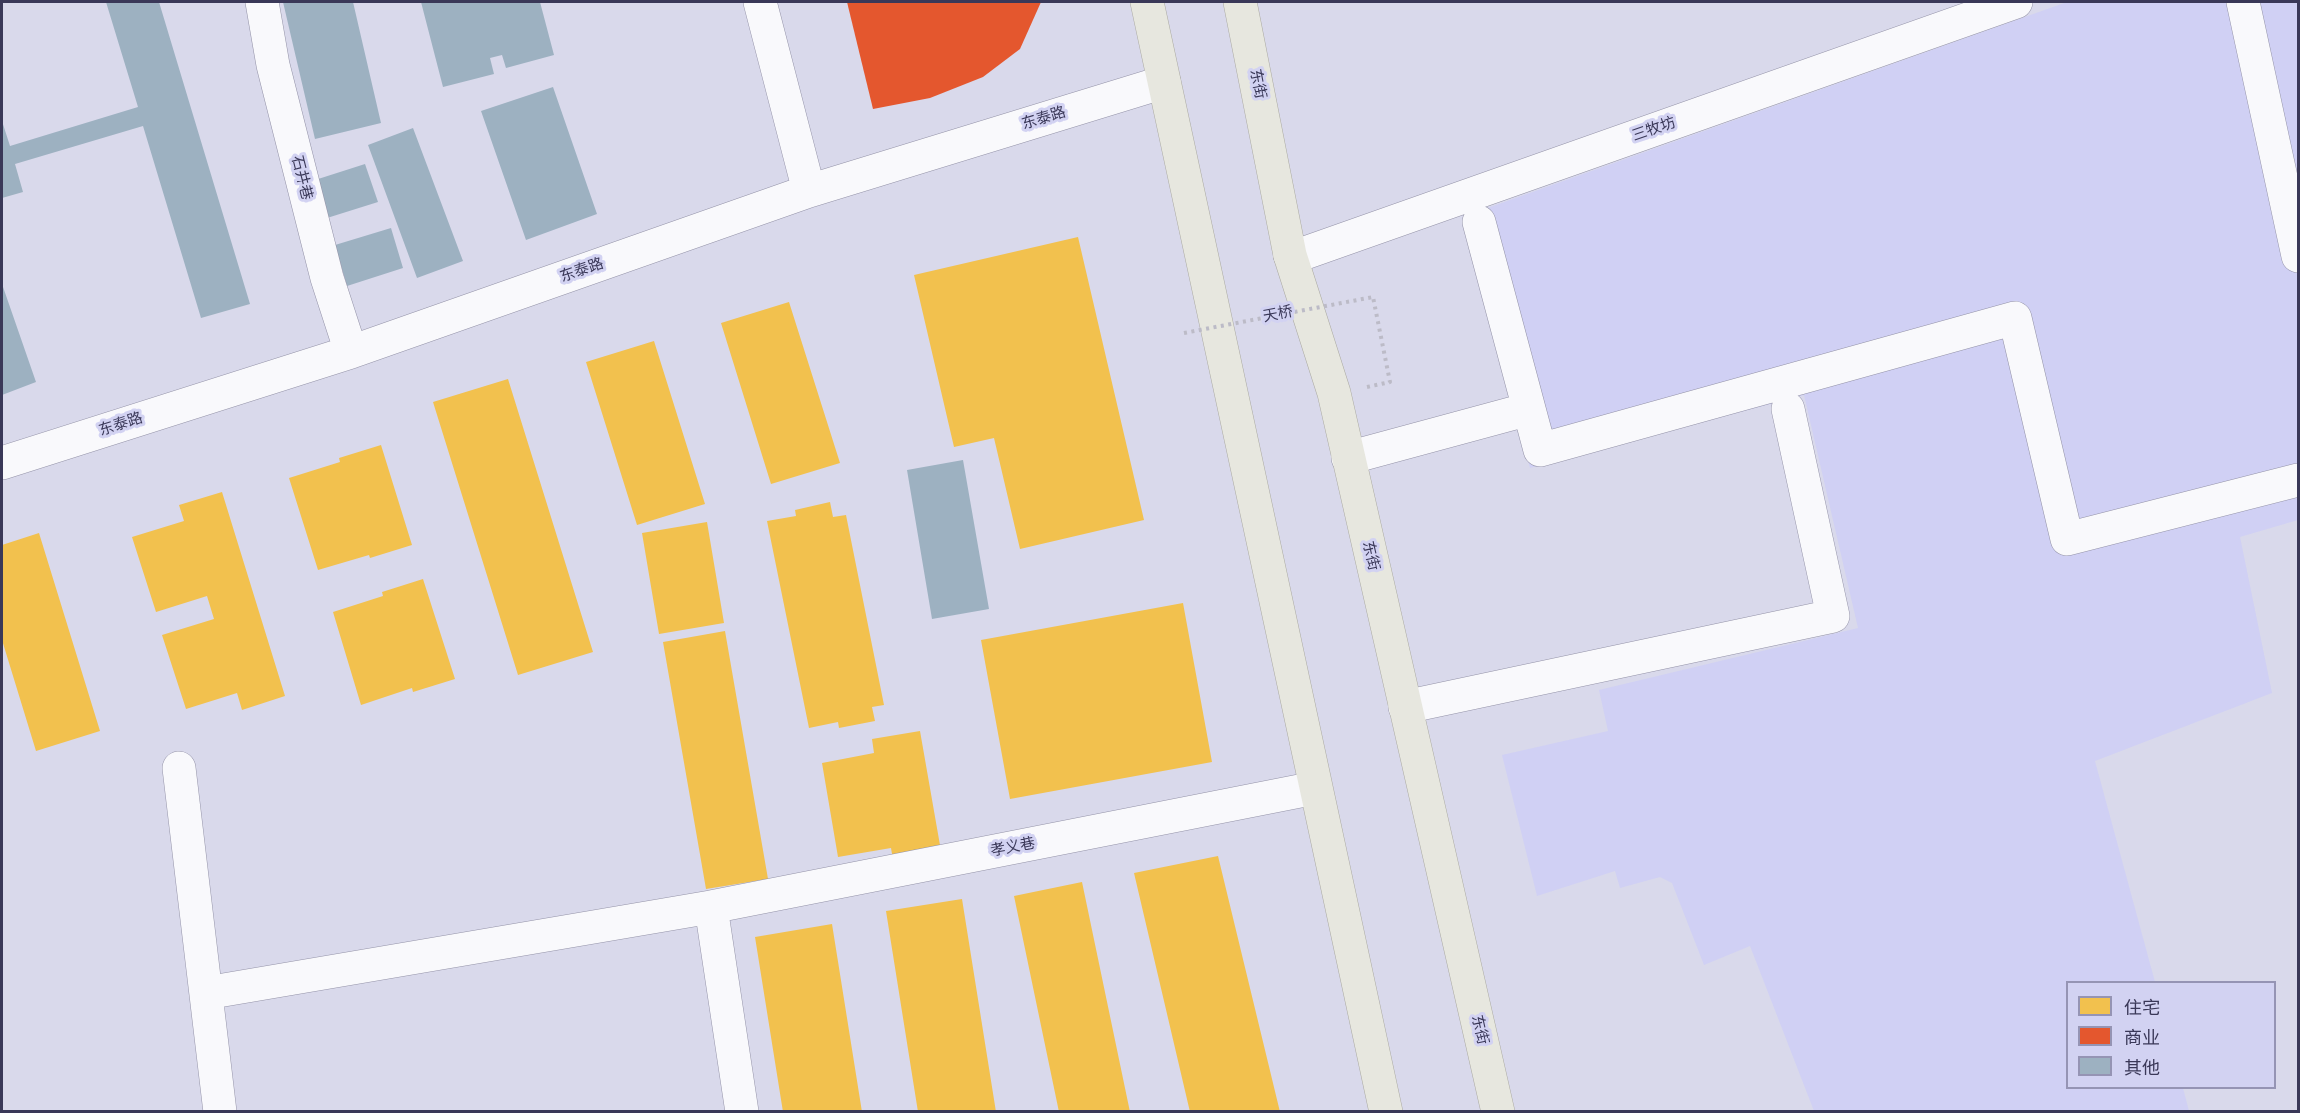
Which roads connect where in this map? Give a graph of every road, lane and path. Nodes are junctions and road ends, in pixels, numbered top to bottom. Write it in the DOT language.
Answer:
graph roads {
  1 [pos="262,2"];
  2 [pos="760,2"];
  3 [pos="1147,2"];
  4 [pos="1240,2"];
  5 [pos="2016,2"];
  6 [pos="2244,2"];
  7 [pos="1164,82"];
  8 [pos="809,191"];
  9 [pos="1479,222"];
  10 [pos="1290,255"];
  11 [pos="2298,256"];
  12 [pos="1184,333"];
  13 [pos="351,352"];
  14 [pos="1334,393"];
  15 [pos="1529,409"];
  16 [pos="1788,409"];
  17 [pos="1348,458"];
  18 [pos="2,463"];
  19 [pos="2298,480"];
  20 [pos="1405,707"];
  21 [pos="179,768"];
  22 [pos="1316,788"];
  23 [pos="711,907"];
  24 [pos="207,993"];
  25 [pos="220,1112"];
  26 [pos="742,1112"];
  27 [pos="1386,1112"];
  28 [pos="1498,1112"];
  1 -- 13 [label="street, 石井巷"];
  2 -- 8 [label="street"];
  3 -- 7 [label="main road"];
  4 -- 10 [label="main road, 东街"];
  5 -- 10 [label="street, 三牧坊"];
  6 -- 11 [label="street"];
  7 -- 8 [label="street, 东泰路"];
  7 -- 22 [label="main road"];
  8 -- 13 [label="street, 东泰路"];
  9 -- 15 [label="street"];
  10 -- 14 [label="main road, 东街"];
  12 -- 14 [label="path, 天桥, bridge"];
  13 -- 18 [label="street, 东泰路"];
  14 -- 17 [label="main road, 东街"];
  15 -- 17 [label="street"];
  15 -- 19 [label="street"];
  16 -- 20 [label="street"];
  17 -- 20 [label="main road, 东街"];
  20 -- 28 [label="main road, 东街"];
  21 -- 24 [label="street"];
  22 -- 23 [label="street, 孝义巷"];
  22 -- 27 [label="main road"];
  23 -- 24 [label="street, 孝义巷"];
  23 -- 26 [label="street"];
  24 -- 25 [label="street"];
}
